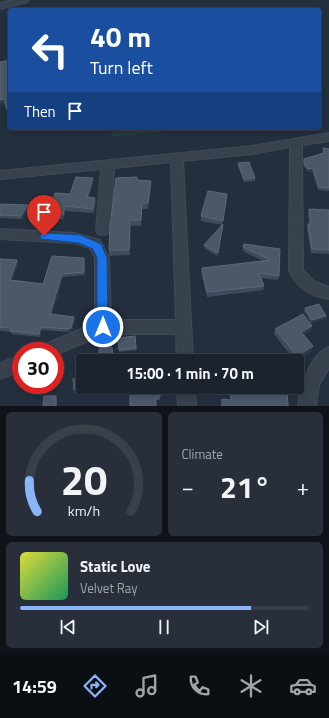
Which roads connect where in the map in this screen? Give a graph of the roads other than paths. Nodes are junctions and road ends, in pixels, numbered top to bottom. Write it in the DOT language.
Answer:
graph roads {
  1 [pos="24,0"];
  2 [pos="0,6"];
  3 [pos="329,137"];
  4 [pos="296,143"];
  5 [pos="177,158"];
  6 [pos="108,164"];
  7 [pos="0,174"];
  8 [pos="103,230"];
  9 [pos="0,234"];
  10 [pos="329,293"];
  11 [pos="103,327"];
  12 [pos="183,327"];
  13 [pos="64,344"];
  14 [pos="185,354"];
  15 [pos="329,355"];
  16 [pos="12,366"];
  17 [pos="0,371"];
  18 [pos="186,394"];
  19 [pos="187,406"];
  20 [pos="308,406"];
  1 -- 2 [label="street"];
  3 -- 4 [label="street"];
  4 -- 5 [label="street"];
  4 -- 10 [label="street"];
  5 -- 6 [label="street"];
  5 -- 12 [label="street"];
  6 -- 7 [label="street"];
  6 -- 8 [label="street"];
  9 -- 11 [label="street"];
  11 -- 12 [label="street"];
  11 -- 13 [label="street"];
  12 -- 14 [label="street"];
  15 -- 20 [label="street"];
  16 -- 17 [label="street"];
  18 -- 19 [label="street"];
}
